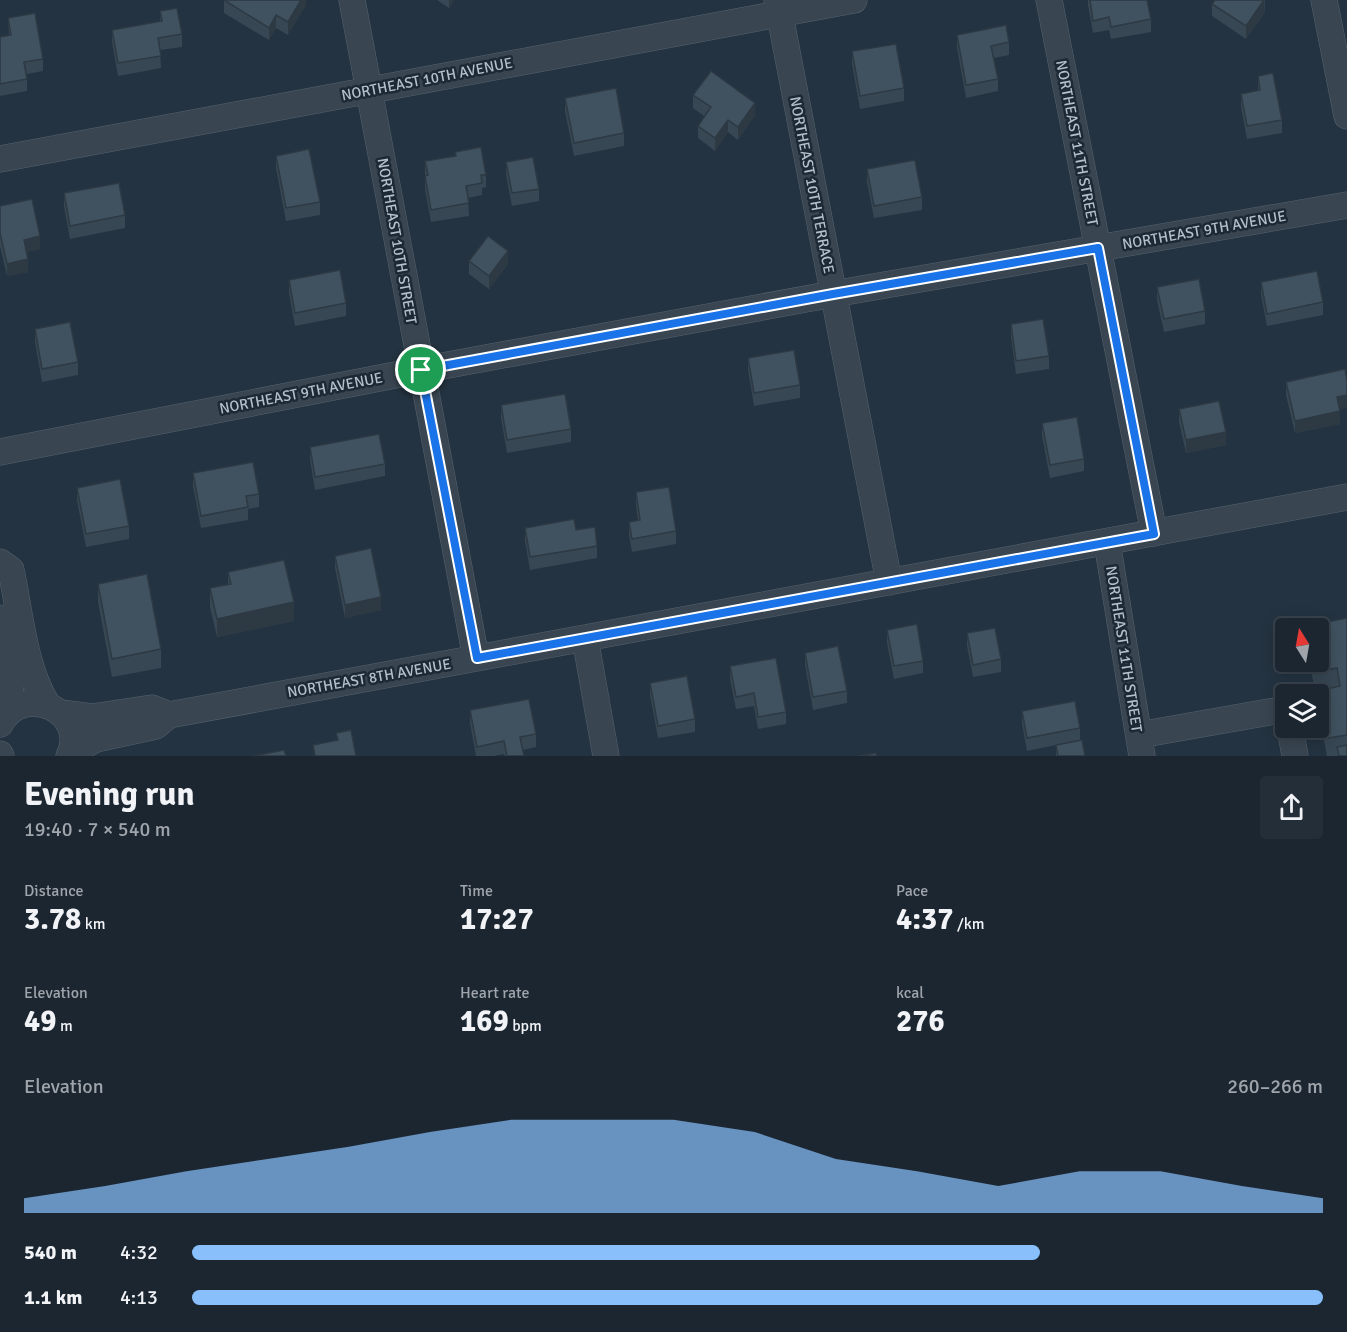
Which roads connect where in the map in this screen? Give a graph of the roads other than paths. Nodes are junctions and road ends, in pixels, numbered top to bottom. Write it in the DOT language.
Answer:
graph roads {
  1 [pos="352,0"];
  2 [pos="854,0"];
  3 [pos="1049,0"];
  4 [pos="1324,0"];
  5 [pos="779,7"];
  6 [pos="370,90"];
  7 [pos="1347,116"];
  8 [pos="0,159"];
  9 [pos="1347,205"];
  10 [pos="1098,248"];
  11 [pos="833,294"];
  12 [pos="421,370"];
  13 [pos="0,452"];
  14 [pos="1347,497"];
  15 [pos="1154,534"];
  16 [pos="1107,542"];
  17 [pos="0,562"];
  18 [pos="889,582"];
  19 [pos="0,618"];
  20 [pos="585,638"];
  21 [pos="477,658"];
  22 [pos="54,709"];
  23 [pos="1275,712"];
  24 [pos="169,715"];
  25 [pos="4,718"];
  26 [pos="1292,738"];
  27 [pos="1140,745"];
  28 [pos="70,754"];
  29 [pos="606,756"];
  30 [pos="1295,756"];
  1 -- 6 [label="street, NORTHEAST 10TH STREET"];
  2 -- 5 [label="street, NORTHEAST 10TH AVENUE"];
  3 -- 10 [label="street, NORTHEAST 11TH STREET"];
  4 -- 7 [label="street"];
  5 -- 6 [label="street, NORTHEAST 10TH AVENUE"];
  5 -- 11 [label="street, NORTHEAST 10TH TERRACE"];
  6 -- 8 [label="street, NORTHEAST 10TH AVENUE"];
  6 -- 12 [label="street, NORTHEAST 10TH STREET"];
  9 -- 10 [label="street, NORTHEAST 9TH AVENUE"];
  10 -- 11 [label="street, NORTHEAST 9TH AVENUE"];
  10 -- 15 [label="street, NORTHEAST 11TH STREET"];
  11 -- 12 [label="street, NORTHEAST 9TH AVENUE"];
  11 -- 18 [label="street, NORTHEAST 10TH TERRACE"];
  12 -- 13 [label="street, NORTHEAST 9TH AVENUE"];
  12 -- 21 [label="street, NORTHEAST 10TH STREET"];
  14 -- 15 [label="street, NORTHEAST 8TH AVENUE"];
  15 -- 16 [label="street, NORTHEAST 8TH AVENUE"];
  16 -- 18 [label="street, NORTHEAST 8TH AVENUE"];
  16 -- 27 [label="street, NORTHEAST 11TH STREET"];
  17 -- 22 [label="street"];
  18 -- 20 [label="street, NORTHEAST 8TH AVENUE"];
  19 -- 25 [label="street"];
  20 -- 21 [label="street, NORTHEAST 8TH AVENUE"];
  20 -- 29 [label="street"];
  21 -- 24 [label="street, NORTHEAST 8TH AVENUE"];
  22 -- 24 [label="street, NORTHEAST 8TH AVENUE"];
  22 -- 25 [label="street, NORTHEAST 8TH AVENUE"];
  22 -- 28 [label="street"];
  23 -- 27 [label="street"];
  24 -- 28 [label="street, NORTHEAST 8TH AVENUE"];
  26 -- 30 [label="street"];
}
